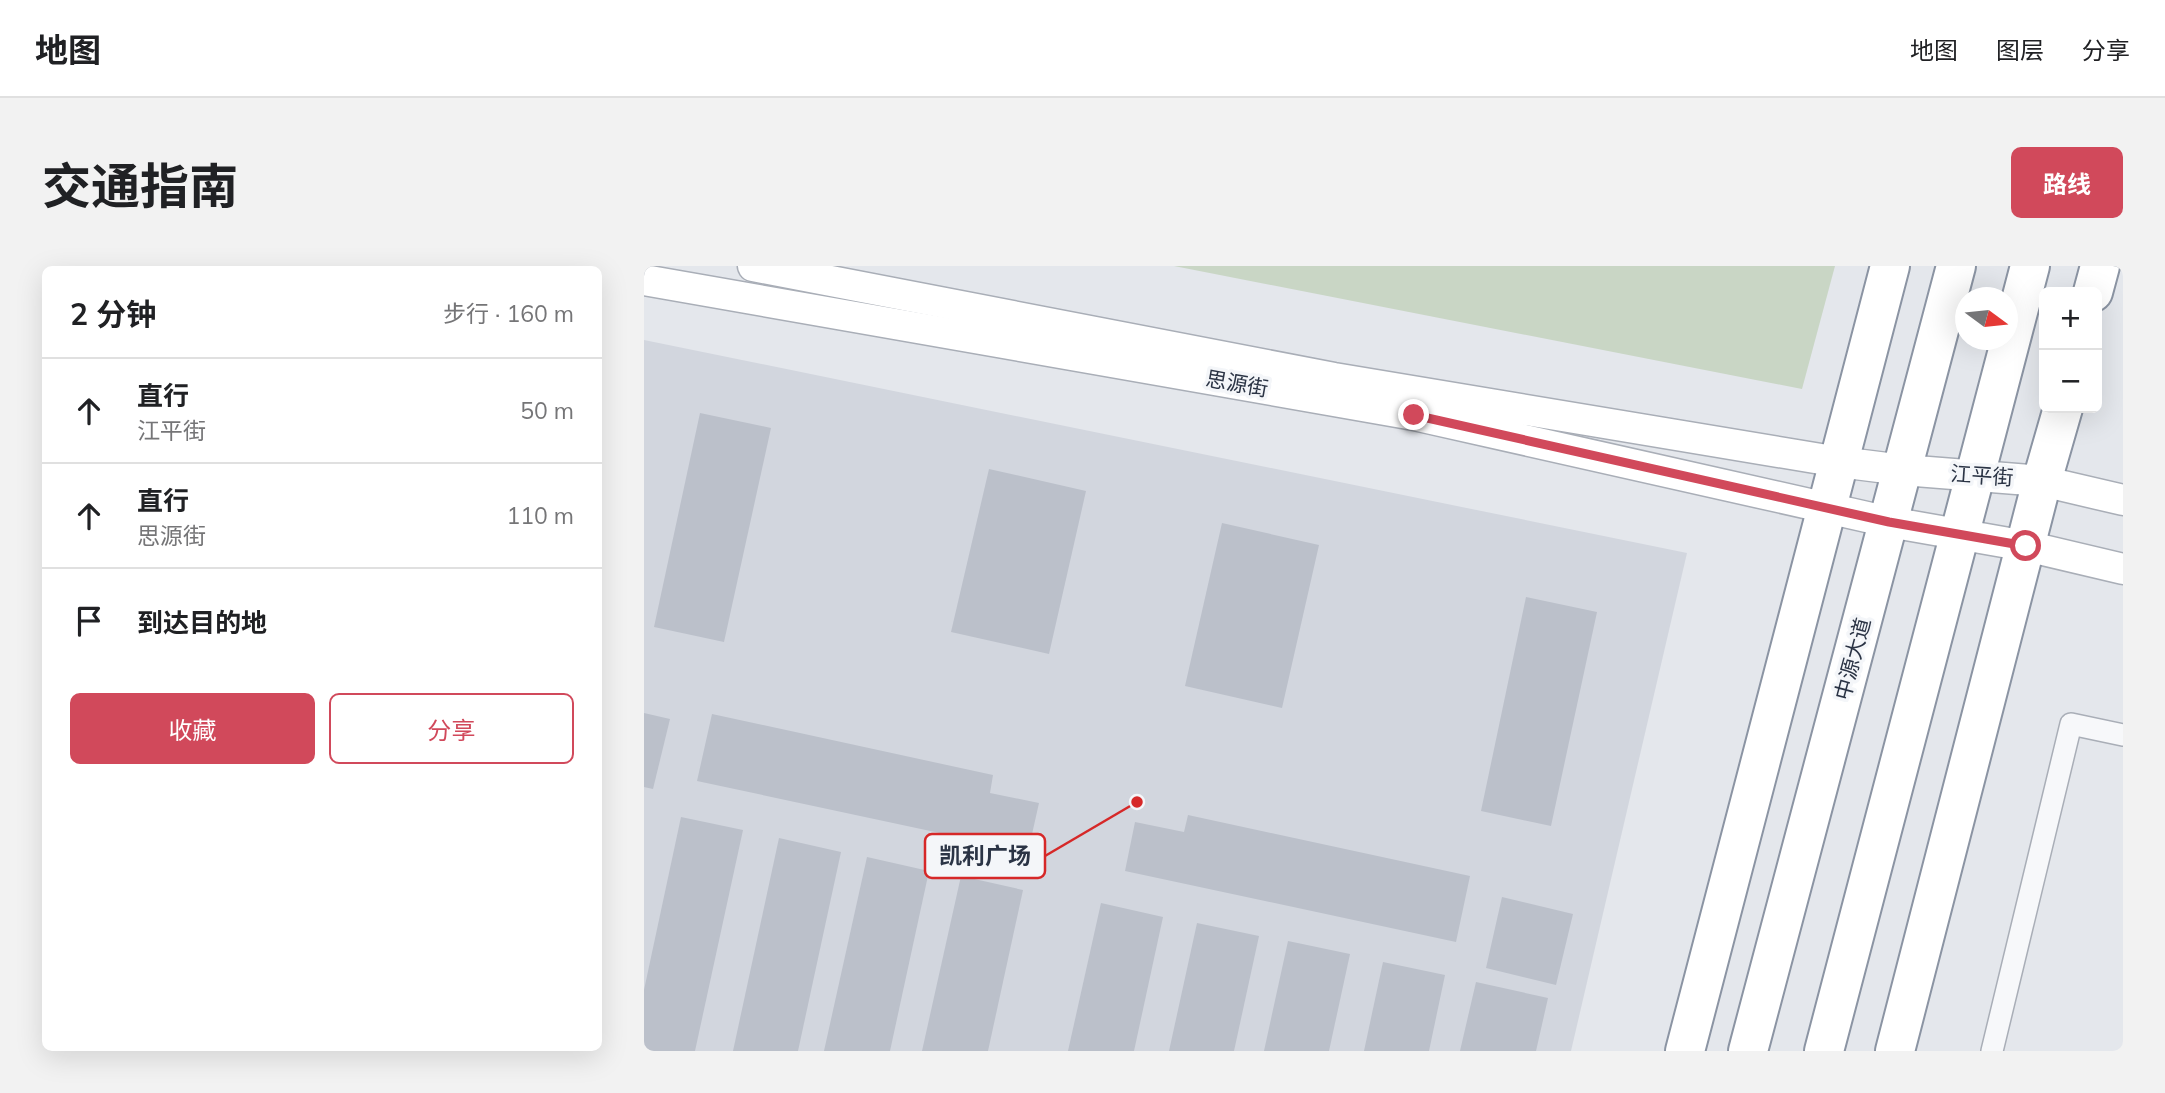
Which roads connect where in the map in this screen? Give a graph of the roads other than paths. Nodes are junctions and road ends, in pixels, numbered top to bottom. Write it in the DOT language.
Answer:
graph roads {
  1 [pos="752,266"];
  2 [pos="1890,266"];
  3 [pos="1956,266"];
  4 [pos="2030,266"];
  5 [pos="2100,266"];
  6 [pos="644,280"];
  7 [pos="2095,287"];
  8 [pos="2062,413"];
  9 [pos="1839,462"];
  10 [pos="1902,470"];
  11 [pos="1975,474"];
  12 [pos="2042,481"];
  13 [pos="2123,500"];
  14 [pos="1826,508"];
  15 [pos="1889,522"];
  16 [pos="1960,534"];
  17 [pos="2026,546"];
  18 [pos="2123,569"];
  19 [pos="2123,735"];
  20 [pos="1685,1051"];
  21 [pos="1748,1051"];
  22 [pos="1824,1051"];
  23 [pos="1895,1051"];
  24 [pos="1992,1051"];
  1 -- 9 [label="main road, 思源街"];
  2 -- 9 [label="highway"];
  3 -- 10 [label="highway, 中源大道"];
  4 -- 11 [label="highway"];
  5 -- 7 [label="highway"];
  6 -- 14 [label="main road, 思源街"];
  8 -- 12 [label="highway"];
  9 -- 10 [label="main road, 江平街"];
  9 -- 14 [label="highway"];
  10 -- 11 [label="main road, 江平街"];
  10 -- 15 [label="highway, 中源大道"];
  11 -- 12 [label="main road, 江平街"];
  11 -- 16 [label="highway"];
  12 -- 13 [label="main road, 江平街"];
  12 -- 17 [label="highway"];
  14 -- 15 [label="main road"];
  14 -- 20 [label="highway"];
  15 -- 16 [label="main road"];
  15 -- 21 [label="highway, 中源大道"];
  16 -- 17 [label="main road"];
  16 -- 22 [label="highway"];
  17 -- 18 [label="main road"];
  17 -- 23 [label="highway"];
  19 -- 24 [label="street"];
}
